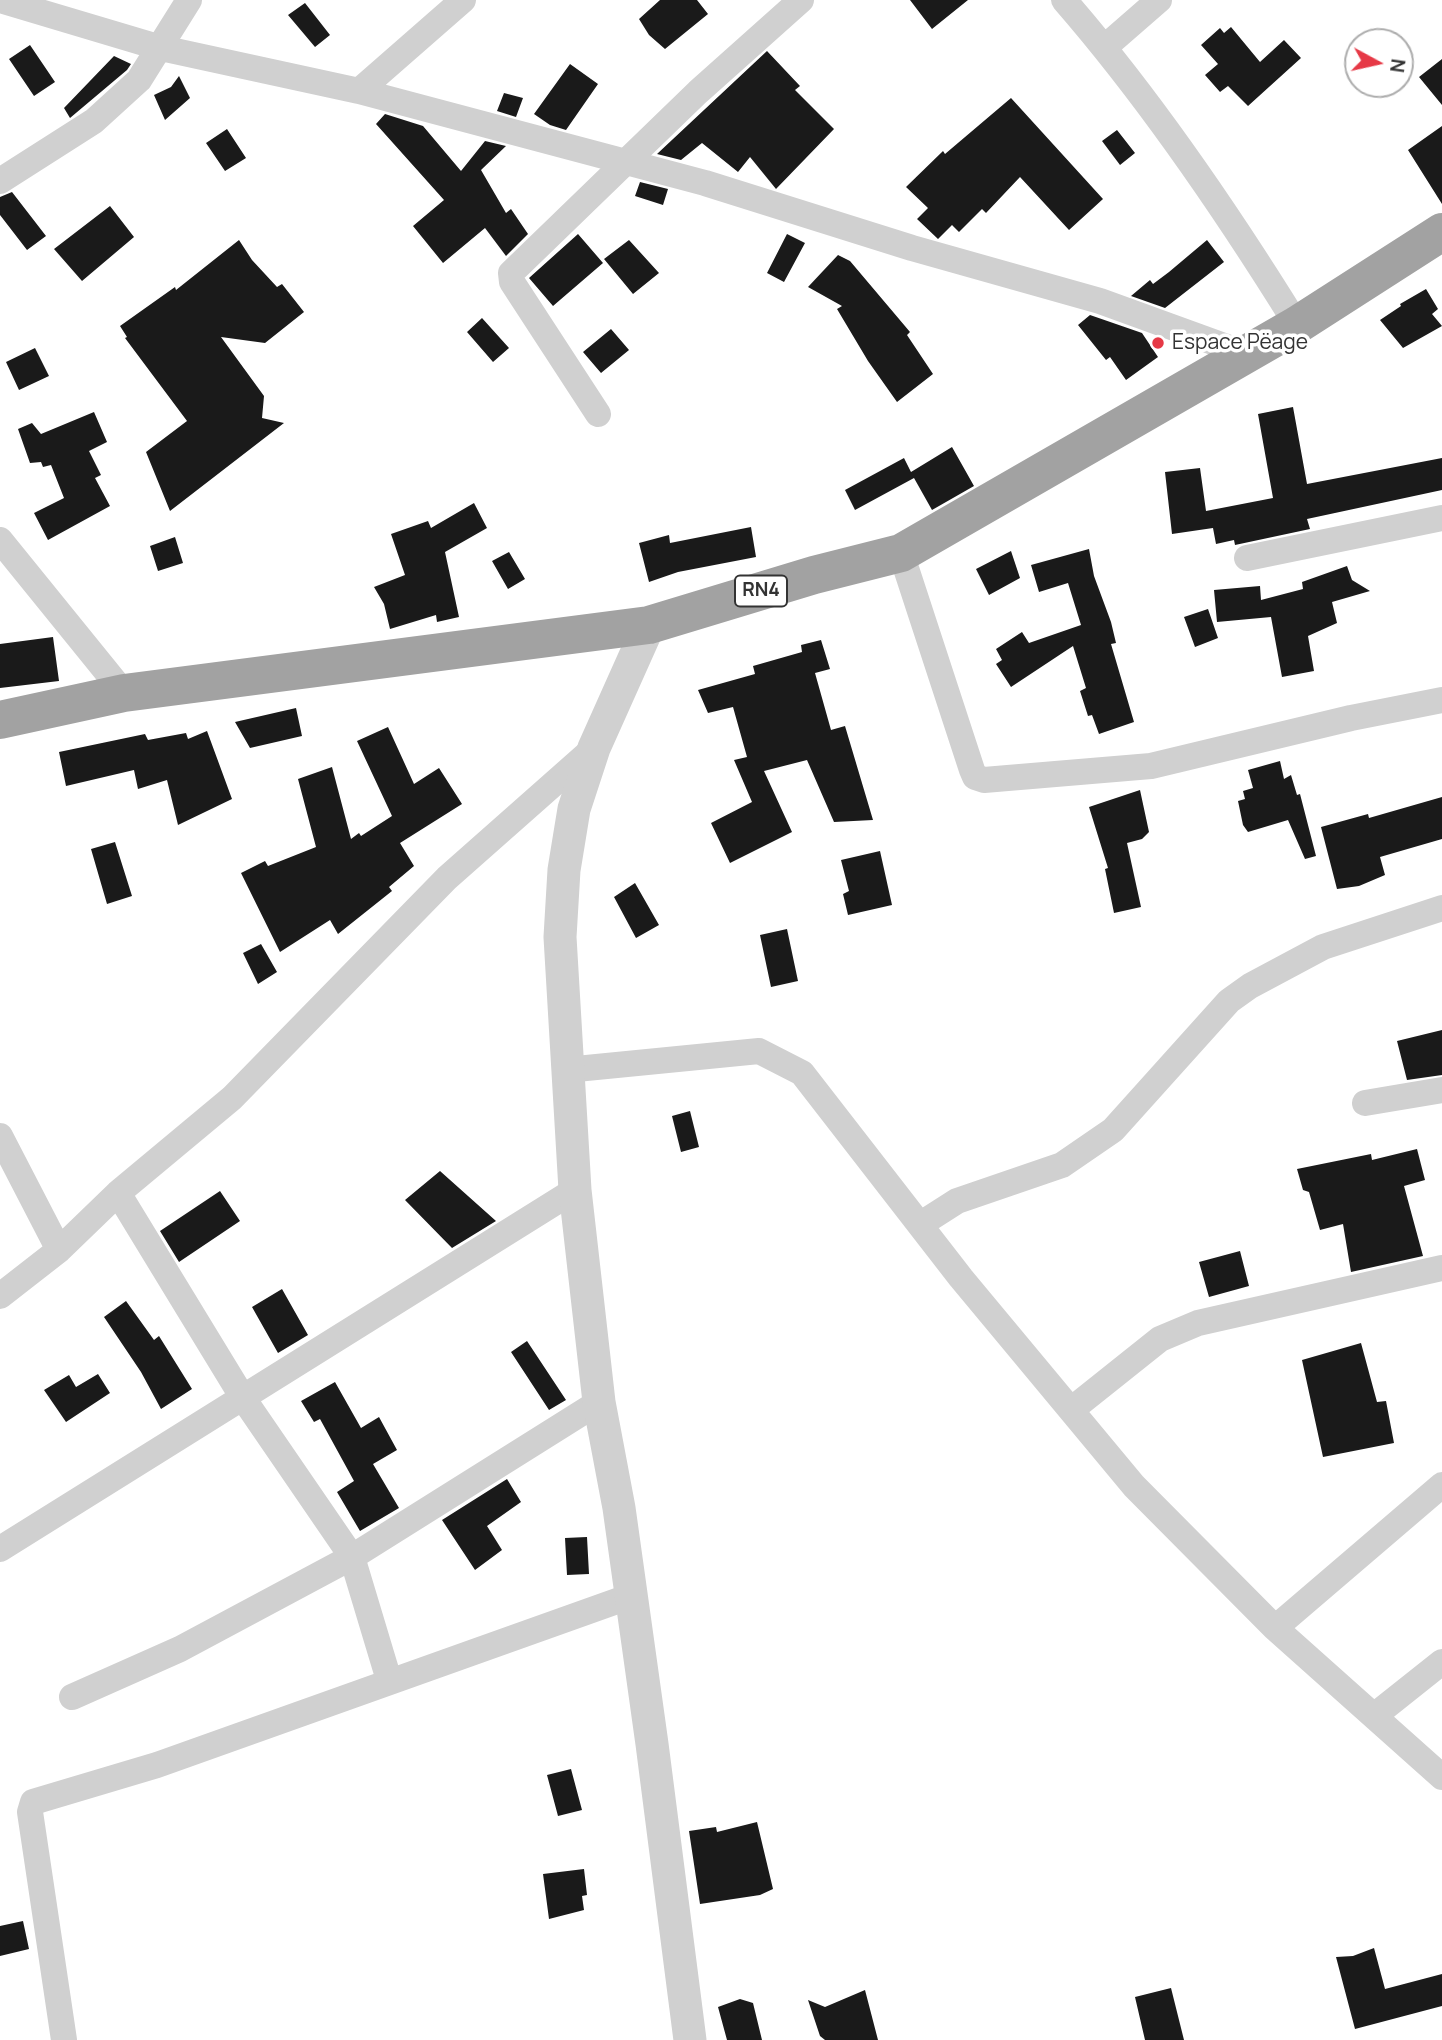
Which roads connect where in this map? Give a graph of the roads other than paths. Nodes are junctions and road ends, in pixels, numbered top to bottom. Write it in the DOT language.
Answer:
graph roads {
  1 [pos="188,0"];
  2 [pos="463,0"];
  3 [pos="801,0"];
  4 [pos="1064,0"];
  5 [pos="1159,0"];
  6 [pos="0,1"];
  7 [pos="1105,47"];
  8 [pos="161,48"];
  9 [pos="359,91"];
  10 [pos="627,163"];
  11 [pos="0,181"];
  12 [pos="1442,232"];
  13 [pos="1297,325"];
  14 [pos="1246,354"];
  15 [pos="598,414"];
  16 [pos="1442,518"];
  17 [pos="0,540"];
  18 [pos="901,553"];
  19 [pos="1247,558"];
  20 [pos="649,625"];
  21 [pos="124,693"];
  22 [pos="1442,701"];
  23 [pos="0,720"];
  24 [pos="594,748"];
  25 [pos="1442,908"];
  26 [pos="566,1070"];
  27 [pos="1442,1090"];
  28 [pos="1365,1104"];
  29 [pos="0,1136"];
  30 [pos="575,1190"];
  31 [pos="118,1193"];
  32 [pos="921,1224"];
  33 [pos="59,1250"];
  34 [pos="1442,1268"];
  35 [pos="0,1296"];
  36 [pos="243,1398"];
  37 [pos="599,1402"];
  38 [pos="1071,1410"];
  39 [pos="1442,1485"];
  40 [pos="0,1549"];
  41 [pos="352,1557"];
  42 [pos="631,1596"];
  43 [pos="1275,1628"];
  44 [pos="1442,1661"];
  45 [pos="389,1680"];
  46 [pos="72,1697"];
  47 [pos="1374,1716"];
  48 [pos="1442,1777"];
  49 [pos="64,2040"];
  50 [pos="690,2040"];
  1 -- 8 [label="street"];
  2 -- 9 [label="street"];
  3 -- 10 [label="street"];
  4 -- 7 [label="street"];
  5 -- 7 [label="street"];
  6 -- 8 [label="street"];
  7 -- 13 [label="street"];
  8 -- 9 [label="street"];
  8 -- 11 [label="street"];
  9 -- 10 [label="street"];
  10 -- 14 [label="street"];
  10 -- 15 [label="street"];
  12 -- 13 [label="highway, RN4"];
  13 -- 14 [label="highway, RN4"];
  14 -- 18 [label="highway, RN4"];
  16 -- 19 [label="street"];
  17 -- 21 [label="street"];
  18 -- 20 [label="highway, RN4"];
  18 -- 22 [label="street"];
  20 -- 21 [label="highway, RN4"];
  20 -- 24 [label="street"];
  21 -- 23 [label="highway, RN4"];
  24 -- 26 [label="street"];
  24 -- 31 [label="street"];
  25 -- 32 [label="street"];
  26 -- 30 [label="street"];
  26 -- 32 [label="street"];
  27 -- 28 [label="street"];
  29 -- 33 [label="street"];
  30 -- 36 [label="street"];
  30 -- 37 [label="street"];
  31 -- 33 [label="street"];
  31 -- 36 [label="street"];
  32 -- 38 [label="street"];
  33 -- 35 [label="street"];
  34 -- 38 [label="street"];
  36 -- 40 [label="street"];
  36 -- 41 [label="street"];
  37 -- 41 [label="street"];
  37 -- 42 [label="street"];
  38 -- 43 [label="street"];
  39 -- 43 [label="street"];
  41 -- 45 [label="street"];
  41 -- 46 [label="street"];
  42 -- 45 [label="street"];
  42 -- 50 [label="street"];
  43 -- 47 [label="street"];
  44 -- 47 [label="street"];
  45 -- 49 [label="street"];
  47 -- 48 [label="street"];
}
